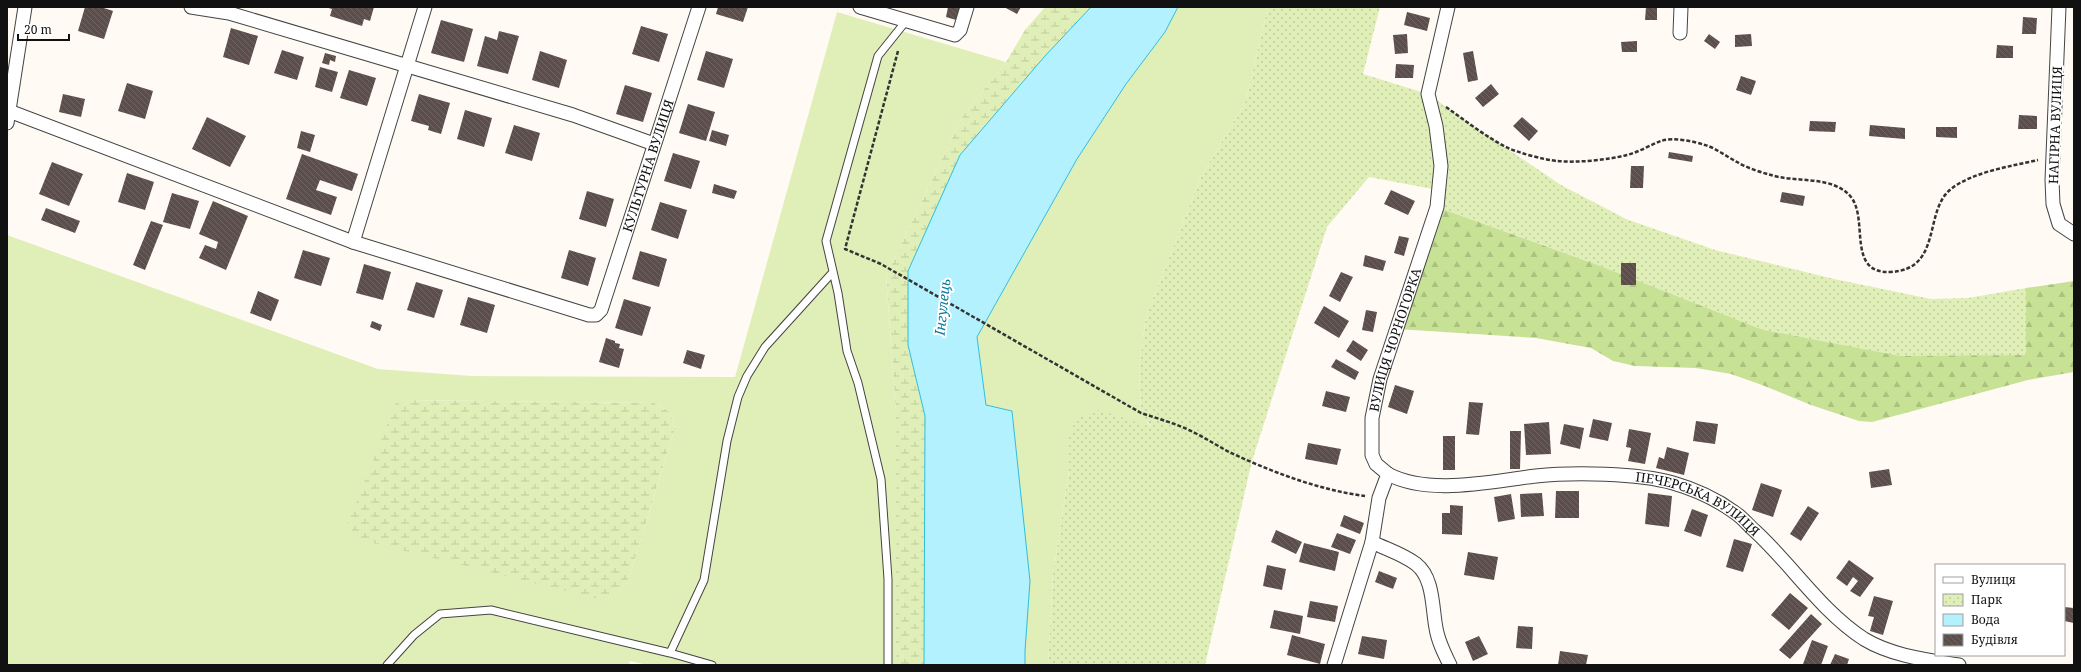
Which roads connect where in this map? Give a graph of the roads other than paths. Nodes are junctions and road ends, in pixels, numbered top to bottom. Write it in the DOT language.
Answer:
graph roads {
  1 [pos="26,7"];
  2 [pos="191,7"];
  3 [pos="425,7"];
  4 [pos="699,7"];
  5 [pos="860,7"];
  6 [pos="967,7"];
  7 [pos="1448,7"];
  8 [pos="1681,7"];
  9 [pos="2059,7"];
  10 [pos="906,21"];
  11 [pos="1680,33"];
  12 [pos="406,66"];
  13 [pos="8,117"];
  14 [pos="654,144"];
  15 [pos="2074,234"];
  16 [pos="353,242"];
  17 [pos="833,272"];
  18 [pos="1388,474"];
  19 [pos="1372,542"];
  20 [pos="670,653"];
  21 [pos="387,665"];
  22 [pos="712,665"];
  23 [pos="888,665"];
  24 [pos="1334,665"];
  25 [pos="1450,665"];
  26 [pos="1959,665"];
  1 -- 13 [label="street"];
  2 -- 12 [label="street"];
  3 -- 12 [label="street"];
  4 -- 14 [label="street, КУЛЬТУРНА ВУЛИЦЯ"];
  5 -- 10 [label="street"];
  6 -- 10 [label="street"];
  7 -- 18 [label="street, ВУЛИЦЯ ЧОРНОГОРКА"];
  8 -- 11 [label="street"];
  9 -- 15 [label="street, НАГІРНА ВУЛИЦЯ"];
  10 -- 17 [label="lane"];
  12 -- 14 [label="street"];
  12 -- 16 [label="street"];
  13 -- 16 [label="street"];
  14 -- 16 [label="street, КУЛЬТУРНА ВУЛИЦЯ"];
  17 -- 20 [label="lane"];
  17 -- 23 [label="lane"];
  18 -- 19 [label="street"];
  18 -- 26 [label="street, ПЕЧЕРСЬКА ВУЛИЦЯ"];
  19 -- 24 [label="street"];
  19 -- 25 [label="street"];
  20 -- 21 [label="lane"];
  20 -- 22 [label="lane"];
}
